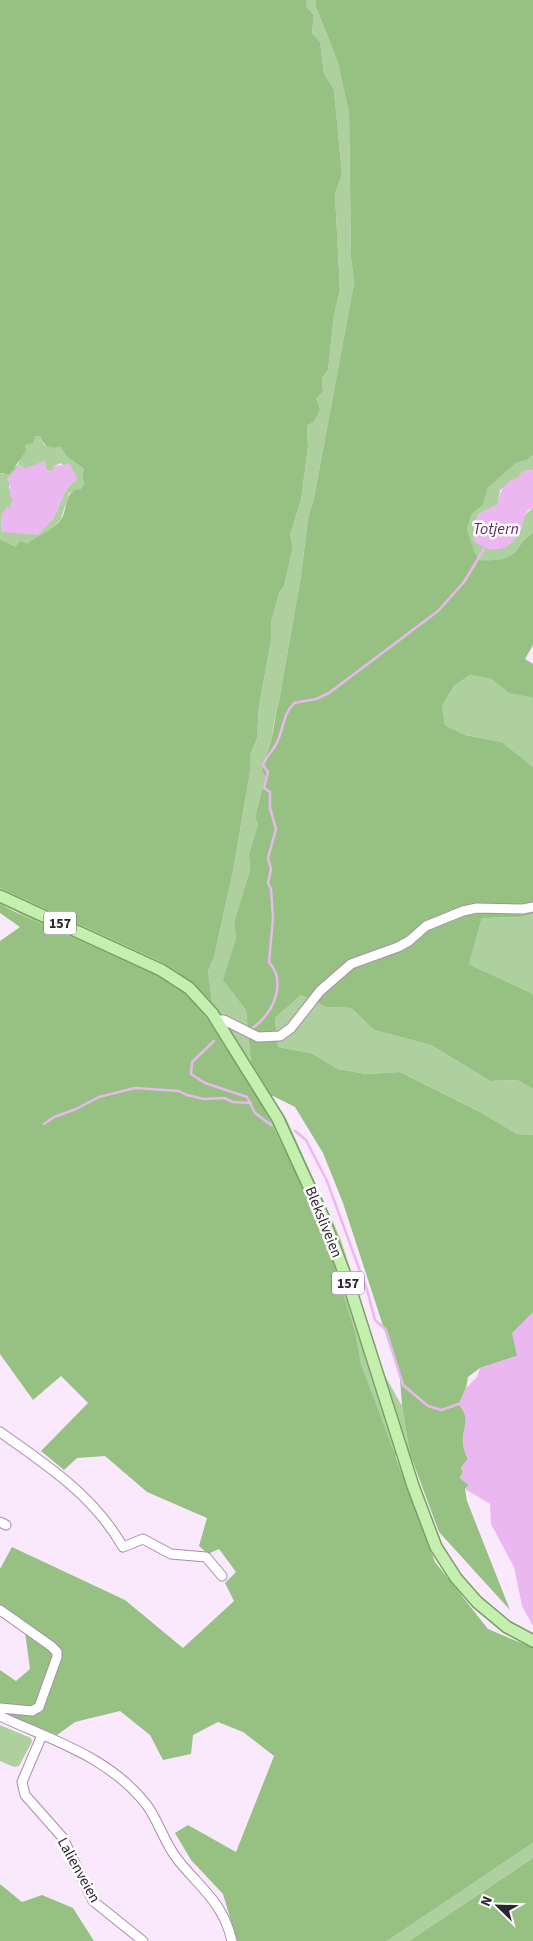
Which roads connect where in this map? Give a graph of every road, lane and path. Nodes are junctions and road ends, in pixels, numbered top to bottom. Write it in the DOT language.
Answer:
graph roads {
  1 [pos="0,896"];
  2 [pos="533,907"];
  3 [pos="216,1020"];
  4 [pos="0,1432"];
  5 [pos="222,1576"];
  6 [pos="0,1610"];
  7 [pos="533,1641"];
  8 [pos="0,1708"];
  9 [pos="0,1716"];
  10 [pos="42,1735"];
  11 [pos="143,1941"];
  12 [pos="232,1941"];
  1 -- 3 [label="main road, Bleksliveien / 157"];
  2 -- 3 [label="street"];
  3 -- 7 [label="main road, Bleksliveien / 157"];
  4 -- 5 [label="street"];
  6 -- 8 [label="street"];
  9 -- 10 [label="street"];
  10 -- 11 [label="street, Lalienveien"];
  10 -- 12 [label="street"];
}
